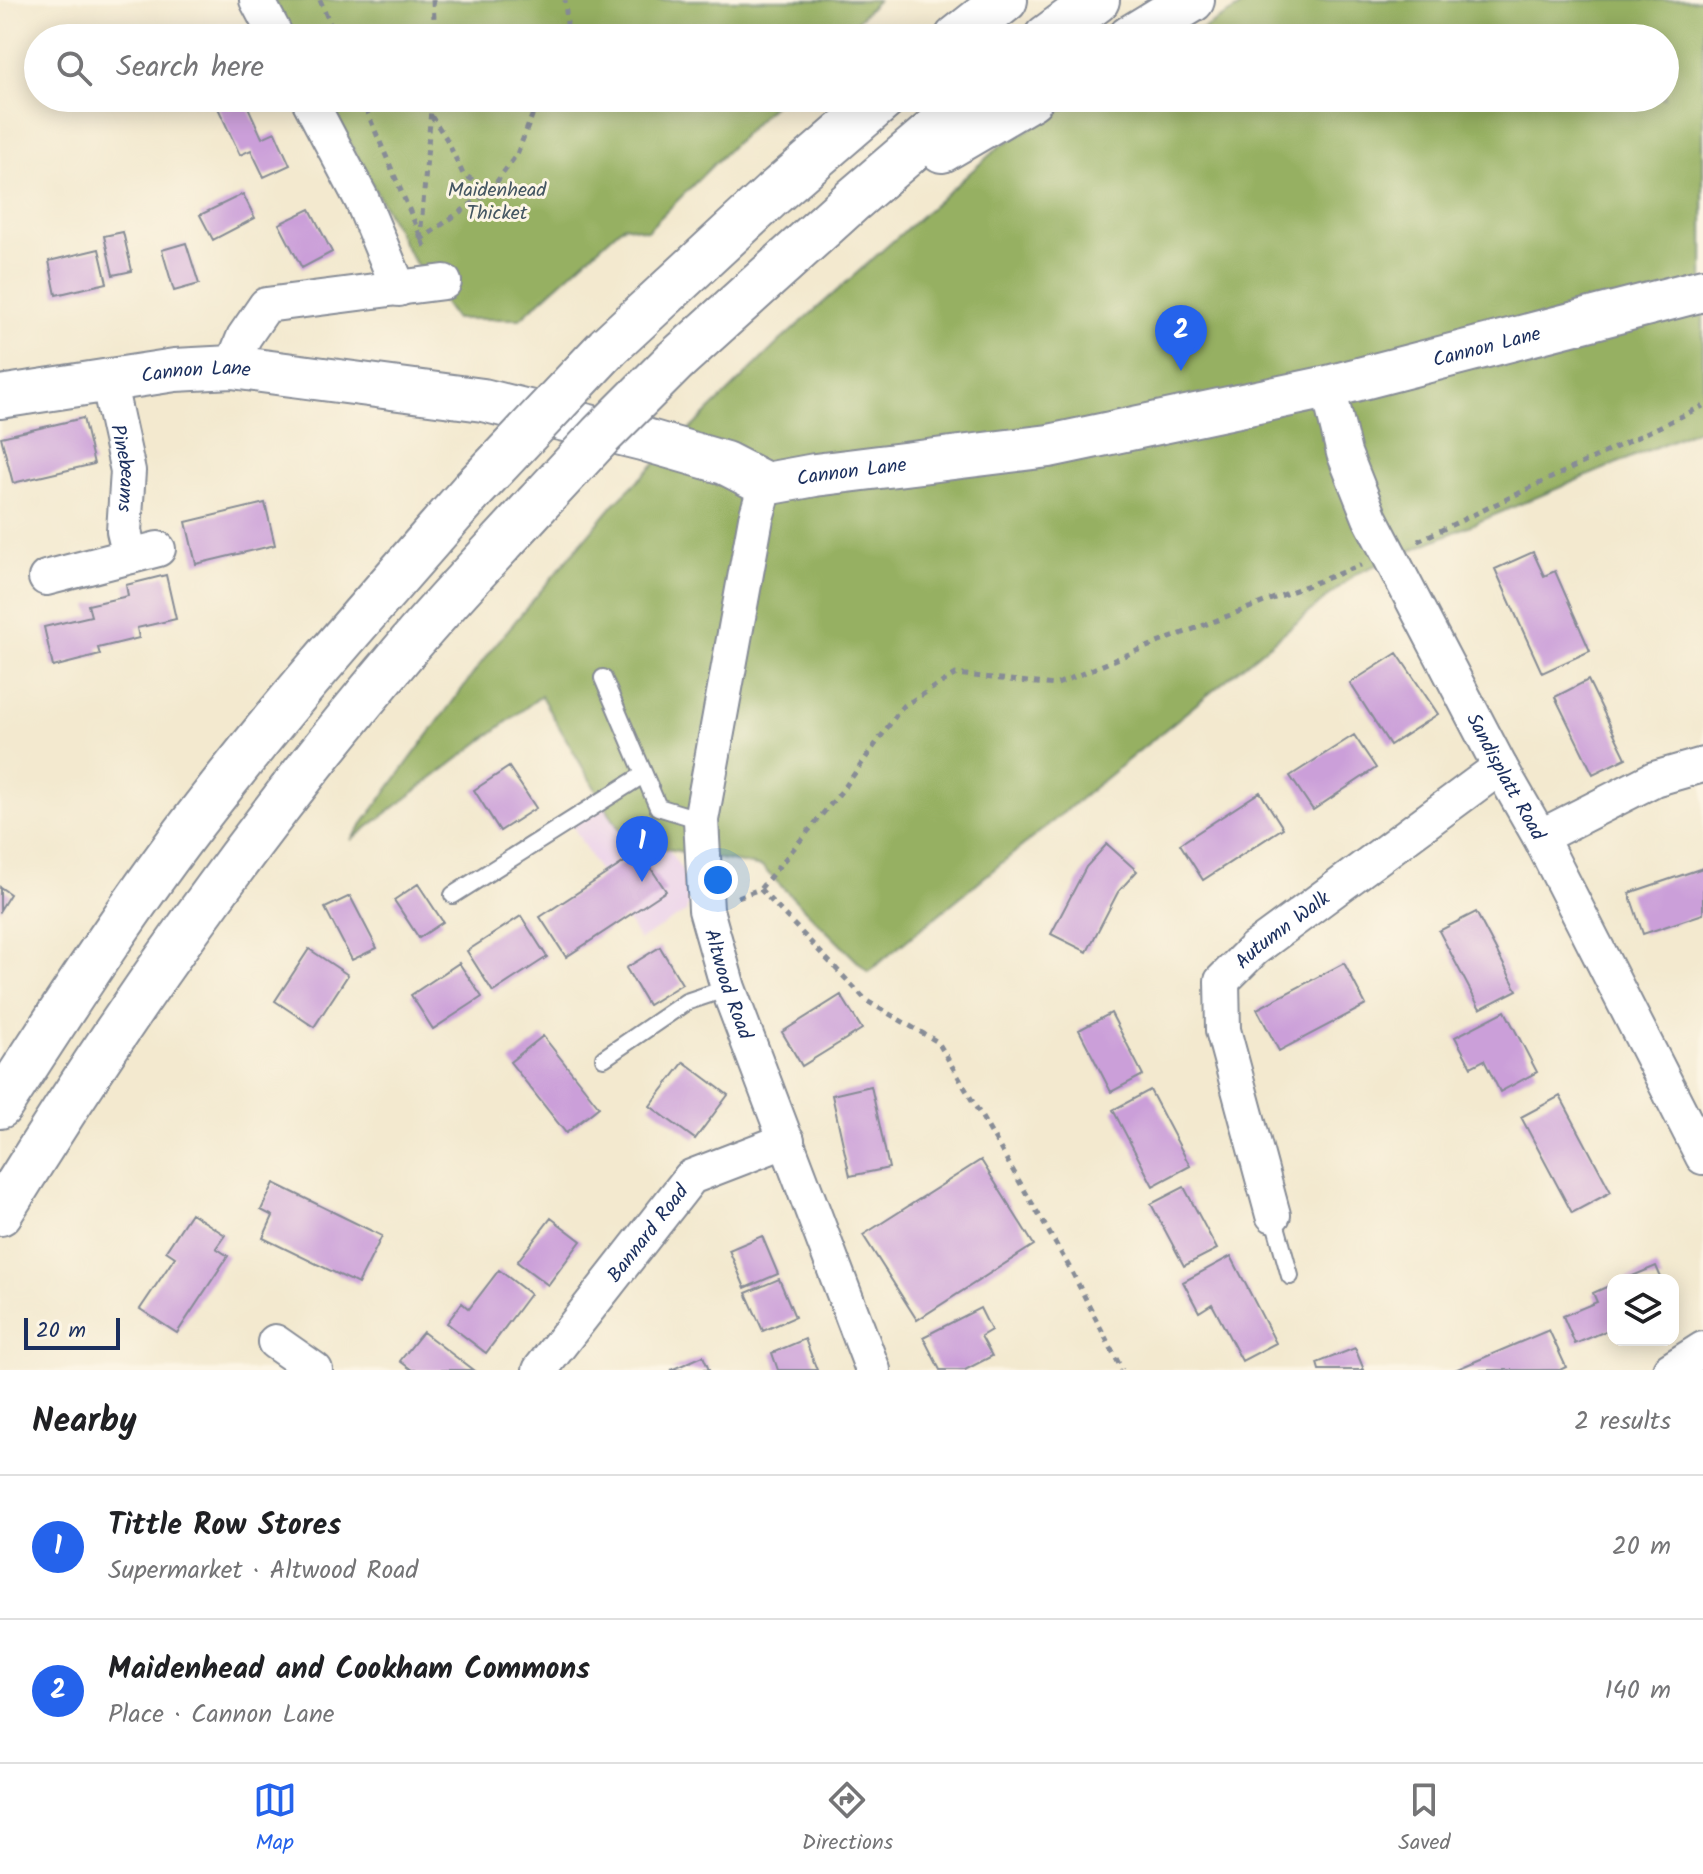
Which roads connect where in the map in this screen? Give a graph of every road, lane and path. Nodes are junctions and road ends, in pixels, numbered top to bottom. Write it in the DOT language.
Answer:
graph roads {
  1 [pos="257,0"];
  2 [pos="320,0"];
  3 [pos="433,0"];
  4 [pos="565,0"];
  5 [pos="963,0"];
  6 [pos="1005,0"];
  7 [pos="1097,0"];
  8 [pos="1192,0"];
  9 [pos="270,24"];
  10 [pos="330,24"];
  11 [pos="434,24"];
  12 [pos="567,24"];
  13 [pos="940,24"];
  14 [pos="975,24"];
  15 [pos="1065,24"];
  16 [pos="1153,24"];
  17 [pos="315,112"];
  18 [pos="367,112"];
  19 [pos="431,112"];
  20 [pos="534,112"];
  21 [pos="858,112"];
  22 [pos="867,112"];
  23 [pos="956,112"];
  24 [pos="1007,112"];
  25 [pos="431,116"];
  26 [pos="828,144"];
  27 [pos="490,191"];
  28 [pos="853,200"];
  29 [pos="420,240"];
  30 [pos="444,282"];
  31 [pos="399,289"];
  32 [pos="1703,290"];
  33 [pos="232,367"];
  34 [pos="108,380"];
  35 [pos="1328,387"];
  36 [pos="0,397"];
  37 [pos="1703,406"];
  38 [pos="766,484"];
  39 [pos="1416,542"];
  40 [pos="1364,564"];
  41 [pos="46,578"];
  42 [pos="603,678"];
  43 [pos="1703,765"];
  44 [pos="1500,767"];
  45 [pos="643,775"];
  46 [pos="701,820"];
  47 [pos="1540,837"];
  48 [pos="453,895"];
  49 [pos="728,988"];
  50 [pos="604,1058"];
  51 [pos="0,1106"];
  52 [pos="787,1140"];
  53 [pos="1703,1157"];
  54 [pos="0,1213"];
  55 [pos="1273,1215"];
  56 [pos="1290,1276"];
  57 [pos="275,1342"];
  58 [pos="1703,1349"];
  59 [pos="315,1370"];
  60 [pos="540,1370"];
  61 [pos="873,1370"];
  62 [pos="1122,1370"];
  63 [pos="1670,1370"];
  1 -- 9 [label="street"];
  2 -- 10 [label="path"];
  3 -- 11 [label="path"];
  4 -- 12 [label="path"];
  5 -- 13 [label="highway"];
  6 -- 14 [label="highway"];
  7 -- 15 [label="highway"];
  8 -- 16 [label="highway"];
  17 -- 31 [label="street"];
  18 -- 29 [label="path"];
  19 -- 25 [label="path"];
  20 -- 27 [label="path"];
  21 -- 26 [label="highway"];
  22 -- 26 [label="highway"];
  23 -- 28 [label="highway"];
  24 -- 28 [label="highway"];
  25 -- 27 [label="path"];
  25 -- 29 [label="path"];
  26 -- 51 [label="highway, bridge"];
  27 -- 29 [label="path"];
  28 -- 54 [label="highway, bridge"];
  30 -- 31 [label="street"];
  31 -- 33 [label="street"];
  32 -- 35 [label="street, Cannon Lane"];
  33 -- 34 [label="street, Cannon Lane"];
  33 -- 38 [label="street, Cannon Lane"];
  34 -- 36 [label="street, Cannon Lane"];
  34 -- 41 [label="street, Pinebeams"];
  35 -- 38 [label="street, Cannon Lane"];
  35 -- 44 [label="street, Sandisplatt Road"];
  37 -- 39 [label="path"];
  38 -- 46 [label="street, Altwood Road"];
  40 -- 62 [label="path"];
  42 -- 45 [label="lane"];
  43 -- 47 [label="street"];
  44 -- 47 [label="street, Sandisplatt Road"];
  44 -- 55 [label="street, Autumn Walk"];
  45 -- 46 [label="lane"];
  45 -- 48 [label="lane"];
  46 -- 49 [label="street, Altwood Road"];
  47 -- 53 [label="street, Sandisplatt Road"];
  49 -- 50 [label="lane"];
  49 -- 52 [label="street, Altwood Road"];
  52 -- 60 [label="street, Bannard Road"];
  52 -- 61 [label="street, Altwood Road"];
  55 -- 56 [label="lane"];
  57 -- 59 [label="street"];
  58 -- 63 [label="street"];
}
